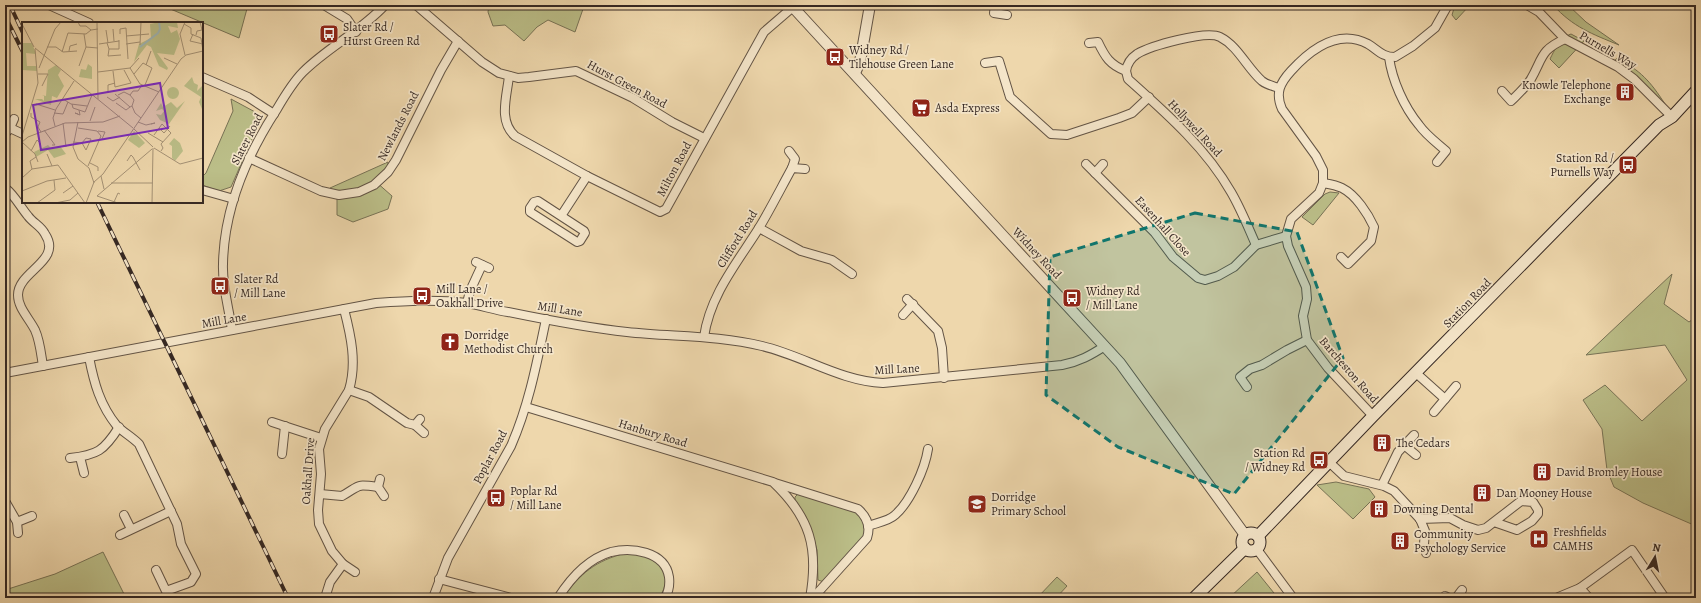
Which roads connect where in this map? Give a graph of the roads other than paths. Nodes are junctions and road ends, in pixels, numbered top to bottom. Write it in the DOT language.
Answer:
graph roads {
  1 [pos="49,5"];
  2 [pos="324,5"];
  3 [pos="385,5"];
  4 [pos="416,5"];
  5 [pos="870,5"];
  6 [pos="996,5"];
  7 [pos="1448,5"];
  8 [pos="1527,5"];
  9 [pos="792,6"];
  10 [pos="1007,15"];
  11 [pos="87,22"];
  12 [pos="356,32"];
  13 [pos="1565,39"];
  14 [pos="458,41"];
  15 [pos="1089,43"];
  16 [pos="1388,57"];
  17 [pos="985,63"];
  18 [pos="1126,71"];
  19 [pos="855,73"];
  20 [pos="509,76"];
  21 [pos="203,77"];
  22 [pos="1279,88"];
  23 [pos="1502,91"];
  24 [pos="1696,91"];
  25 [pos="1149,97"];
  26 [pos="274,114"];
  27 [pos="1672,117"];
  28 [pos="14,119"];
  29 [pos="8,131"];
  30 [pos="22,134"];
  31 [pos="704,138"];
  32 [pos="789,151"];
  33 [pos="249,158"];
  34 [pos="1438,162"];
  35 [pos="1086,164"];
  36 [pos="1103,164"];
  37 [pos="792,168"];
  38 [pos="805,169"];
  39 [pos="1095,173"];
  40 [pos="587,176"];
  41 [pos="1323,183"];
  42 [pos="5,188"];
  43 [pos="203,190"];
  44 [pos="234,199"];
  45 [pos="561,216"];
  46 [pos="759,228"];
  47 [pos="1286,236"];
  48 [pos="1256,245"];
  49 [pos="1341,257"];
  50 [pos="482,265"];
  51 [pos="852,274"];
  52 [pos="467,303"];
  53 [pos="344,309"];
  54 [pos="903,315"];
  55 [pos="546,319"];
  56 [pos="232,330"];
  57 [pos="704,337"];
  58 [pos="1307,340"];
  59 [pos="1105,346"];
  60 [pos="89,357"];
  61 [pos="43,366"];
  62 [pos="5,373"];
  63 [pos="1416,373"];
  64 [pos="944,378"];
  65 [pos="1456,386"];
  66 [pos="1247,387"];
  67 [pos="349,390"];
  68 [pos="1445,399"];
  69 [pos="526,408"];
  70 [pos="1434,412"];
  71 [pos="1373,416"];
  72 [pos="272,422"];
  73 [pos="284,426"];
  74 [pos="118,427"];
  75 [pos="424,433"];
  76 [pos="1414,435"];
  77 [pos="321,438"];
  78 [pos="1404,445"];
  79 [pos="928,449"];
  80 [pos="282,454"];
  81 [pos="1416,455"];
  82 [pos="80,457"];
  83 [pos="70,458"];
  84 [pos="1329,462"];
  85 [pos="84,473"];
  86 [pos="773,482"];
  87 [pos="1382,485"];
  88 [pos="320,494"];
  89 [pos="384,496"];
  90 [pos="5,501"];
  91 [pos="171,511"];
  92 [pos="124,515"];
  93 [pos="32,516"];
  94 [pos="1420,519"];
  95 [pos="17,522"];
  96 [pos="1494,522"];
  97 [pos="868,526"];
  98 [pos="132,529"];
  99 [pos="18,533"];
  100 [pos="120,535"];
  101 [pos="1245,535"];
  102 [pos="1258,536"];
  103 [pos="1251,548"];
  104 [pos="1426,553"];
  105 [pos="343,564"];
  106 [pos="156,570"];
  107 [pos="355,572"];
  108 [pos="439,579"];
  109 [pos="1580,588"];
  110 [pos="1462,590"];
  111 [pos="325,598"];
  112 [pos="433,598"];
  113 [pos="511,598"];
  114 [pos="558,598"];
  115 [pos="665,598"];
  116 [pos="810,598"];
  117 [pos="813,598"];
  118 [pos="1194,598"];
  119 [pos="1293,598"];
  120 [pos="1456,598"];
  121 [pos="1556,598"];
  122 [pos="1588,598"];
  123 [pos="1665,598"];
  1 -- 11 [label="street"];
  2 -- 12 [label="street"];
  3 -- 12 [label="street, Slater Road"];
  4 -- 14 [label="street, Hurst Green Road"];
  5 -- 19 [label="street"];
  6 -- 10 [label="street"];
  7 -- 16 [label="street"];
  8 -- 13 [label="street, Purnells Way"];
  9 -- 19 [label="street, Widney Road"];
  9 -- 31 [label="street, Milton Road"];
  12 -- 26 [label="street, Slater Road"];
  13 -- 23 [label="street, Purnells Way"];
  13 -- 27 [label="street, Purnells Way"];
  14 -- 20 [label="street, Hurst Green Road"];
  14 -- 33 [label="street, Newlands Road"];
  15 -- 18 [label="street, Hollywell Road"];
  16 -- 22 [label="street"];
  16 -- 34 [label="street"];
  17 -- 25 [label="street"];
  18 -- 22 [label="street"];
  18 -- 25 [label="street, Hollywell Road"];
  19 -- 59 [label="street, Widney Road"];
  20 -- 31 [label="street, Hurst Green Road"];
  20 -- 40 [label="street, Milton Road"];
  21 -- 26 [label="street"];
  22 -- 41 [label="street"];
  24 -- 27 [label="main road, Station Road"];
  25 -- 48 [label="street, Hollywell Road"];
  26 -- 33 [label="street, Slater Road"];
  27 -- 63 [label="main road, Station Road"];
  28 -- 29 [label="street"];
  29 -- 30 [label="street"];
  31 -- 40 [label="street, Milton Road"];
  32 -- 37 [label="street"];
  33 -- 44 [label="street, Slater Road"];
  35 -- 39 [label="street, Easenhall Close"];
  36 -- 39 [label="street"];
  37 -- 38 [label="street"];
  37 -- 46 [label="street, Clifford Road"];
  39 -- 48 [label="street, Easenhall Close"];
  40 -- 45 [label="street"];
  41 -- 47 [label="street"];
  41 -- 49 [label="street"];
  42 -- 61 [label="street"];
  43 -- 44 [label="street"];
  44 -- 56 [label="street, Slater Road"];
  45 -- 45 [label="street"];
  46 -- 51 [label="street"];
  46 -- 57 [label="street, Clifford Road"];
  47 -- 48 [label="street"];
  47 -- 58 [label="street, Barcheston Road"];
  50 -- 52 [label="street"];
  52 -- 53 [label="street, Mill Lane"];
  52 -- 55 [label="street, Mill Lane"];
  53 -- 56 [label="street, Mill Lane"];
  53 -- 67 [label="street, Oakhall Drive"];
  54 -- 64 [label="street"];
  55 -- 57 [label="street, Mill Lane"];
  55 -- 69 [label="street, Poplar Road"];
  56 -- 60 [label="street, Mill Lane"];
  57 -- 64 [label="street, Mill Lane"];
  58 -- 66 [label="street, Barcheston Road"];
  58 -- 71 [label="street, Barcheston Road"];
  59 -- 64 [label="street, Mill Lane"];
  59 -- 101 [label="street, Widney Road"];
  60 -- 61 [label="street, Mill Lane"];
  60 -- 74 [label="street"];
  61 -- 62 [label="street, Mill Lane"];
  63 -- 68 [label="street"];
  63 -- 71 [label="main road, Station Road"];
  65 -- 68 [label="street"];
  67 -- 75 [label="street"];
  67 -- 77 [label="street, Oakhall Drive"];
  68 -- 70 [label="street"];
  69 -- 86 [label="street, Hanbury Road"];
  69 -- 108 [label="street, Poplar Road"];
  71 -- 84 [label="main road, Station Road"];
  72 -- 73 [label="street"];
  73 -- 77 [label="street"];
  73 -- 80 [label="street"];
  74 -- 82 [label="street"];
  74 -- 91 [label="street"];
  76 -- 78 [label="street"];
  77 -- 88 [label="street, Oakhall Drive"];
  78 -- 81 [label="street"];
  78 -- 87 [label="street"];
  79 -- 97 [label="street"];
  82 -- 83 [label="street"];
  82 -- 85 [label="street"];
  84 -- 87 [label="street"];
  84 -- 102 [label="main road, Station Road"];
  86 -- 97 [label="street, Hanbury Road"];
  86 -- 116 [label="street, Hanbury Road"];
  87 -- 94 [label="street"];
  88 -- 89 [label="street"];
  88 -- 105 [label="street, Oakhall Drive"];
  90 -- 95 [label="street"];
  91 -- 98 [label="street"];
  91 -- 106 [label="street"];
  92 -- 98 [label="street"];
  93 -- 95 [label="street"];
  94 -- 96 [label="street"];
  94 -- 104 [label="street"];
  95 -- 99 [label="street"];
  96 -- 96 [label="street"];
  97 -- 117 [label="street"];
  98 -- 100 [label="street"];
  101 -- 102 [label="main road"];
  101 -- 103 [label="main road"];
  102 -- 103 [label="main road"];
  103 -- 118 [label="main road"];
  103 -- 119 [label="street"];
  105 -- 107 [label="street, Oakhall Drive"];
  105 -- 111 [label="street"];
  108 -- 112 [label="street, Poplar Road"];
  108 -- 113 [label="street"];
  109 -- 121 [label="street"];
  109 -- 122 [label="street"];
  109 -- 123 [label="street"];
  110 -- 120 [label="street"];
  114 -- 115 [label="street"];
}
